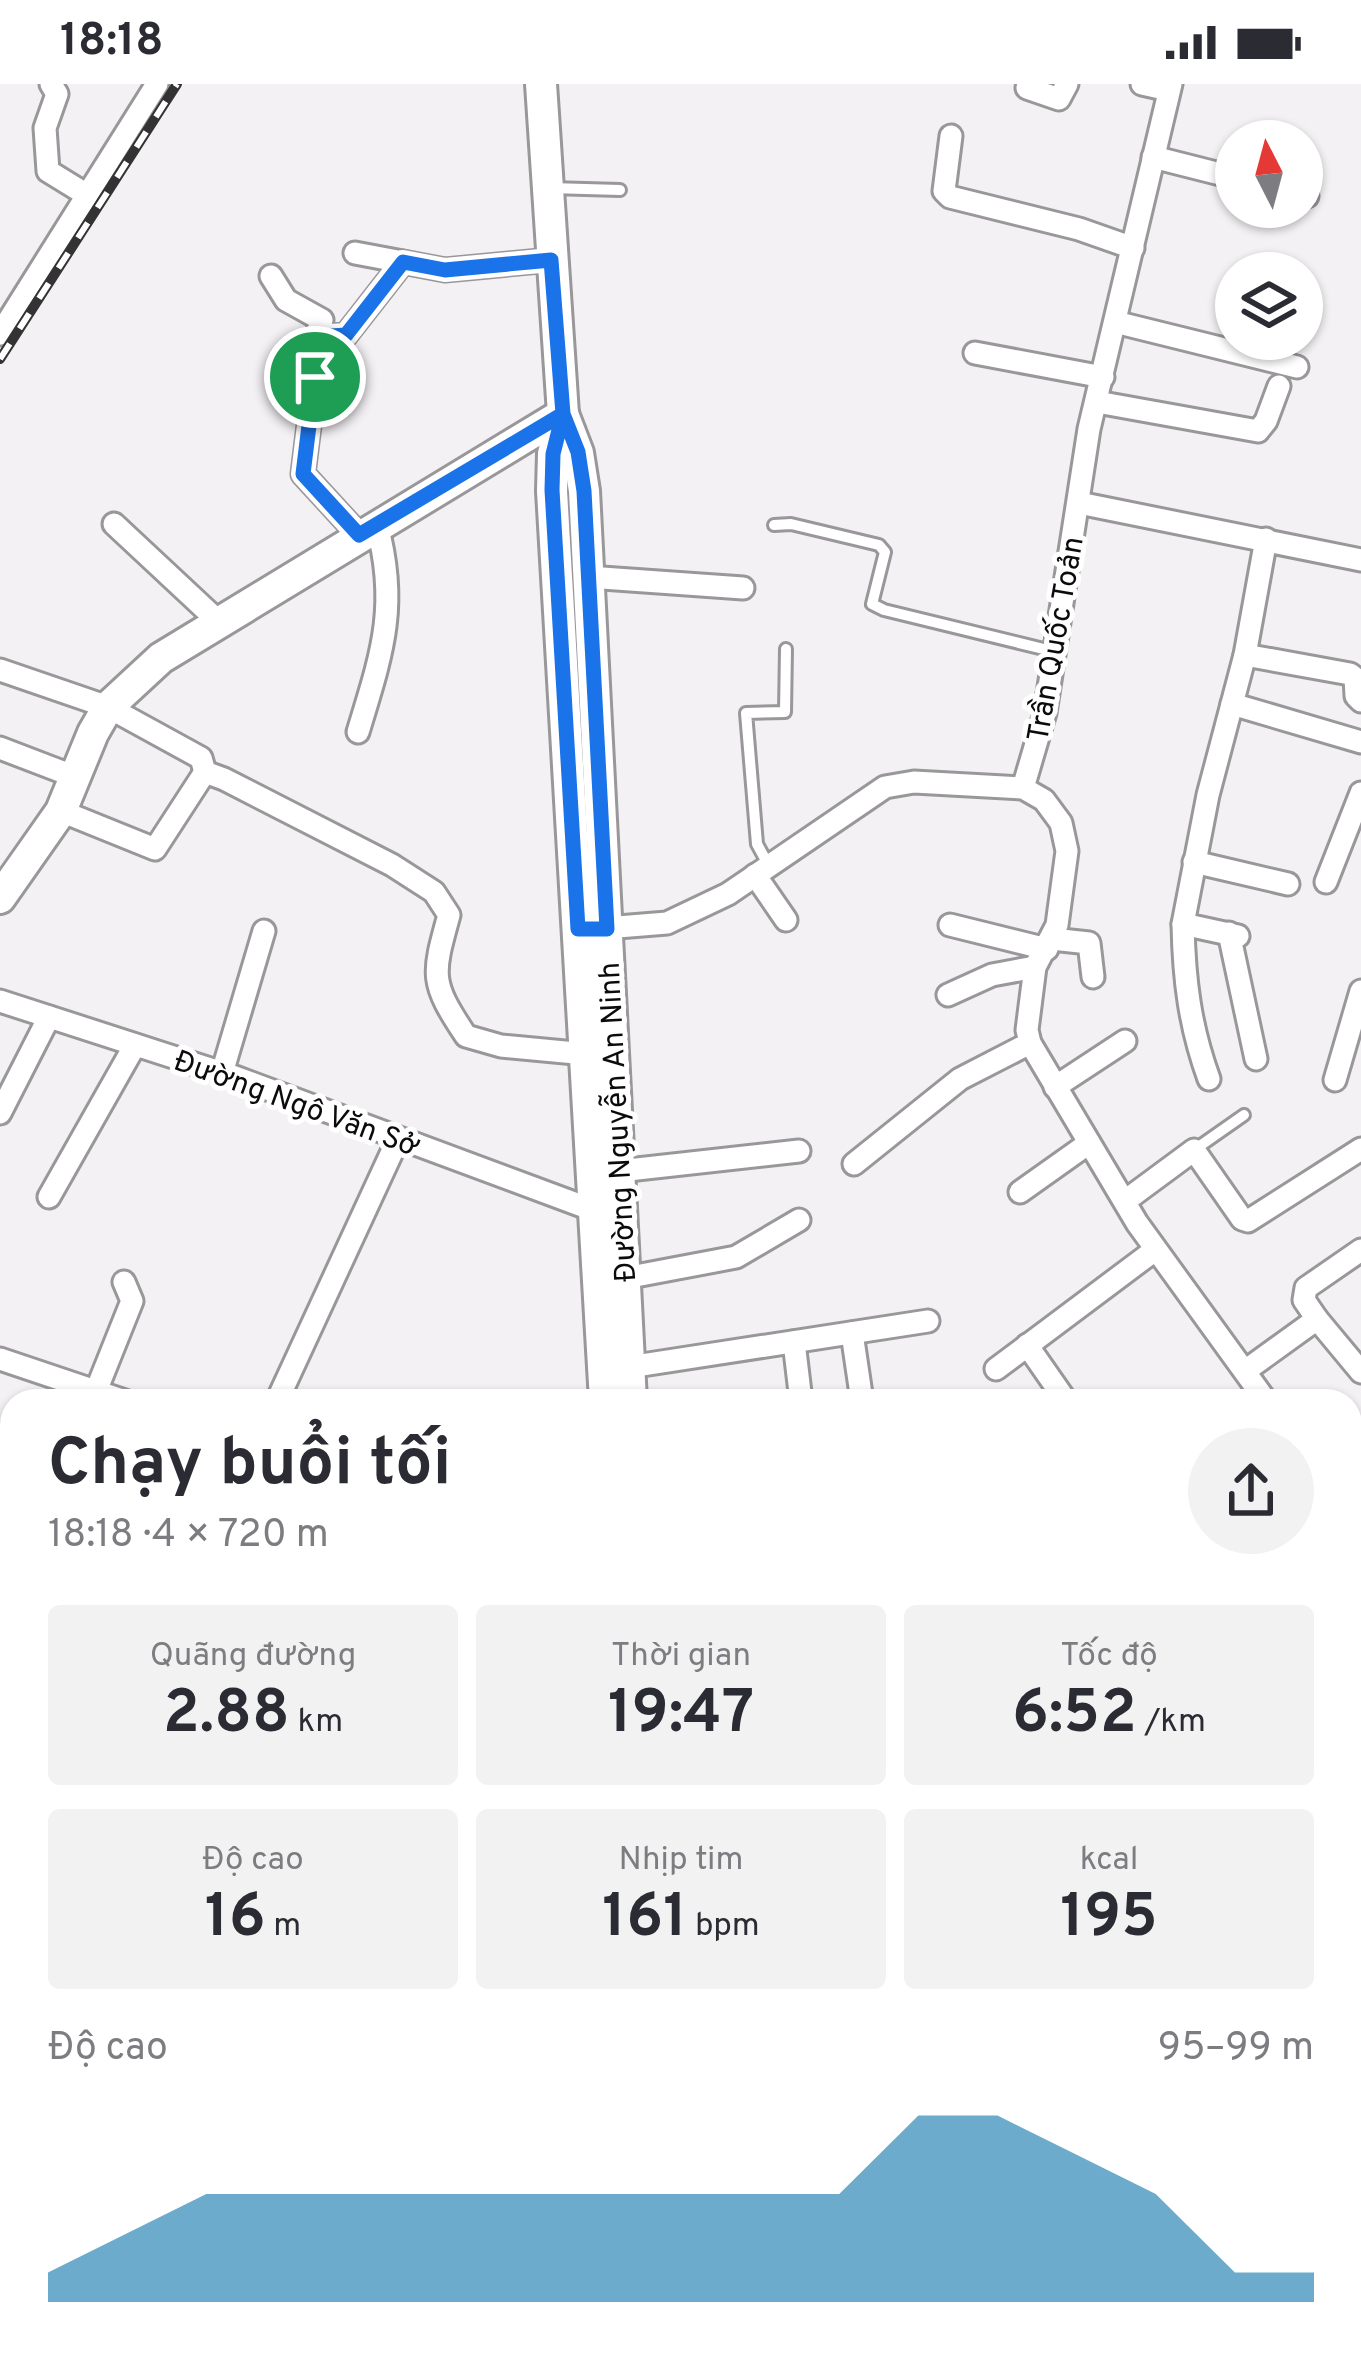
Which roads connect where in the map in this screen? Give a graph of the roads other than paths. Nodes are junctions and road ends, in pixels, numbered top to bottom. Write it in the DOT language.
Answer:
graph roads {
  1 [pos="51,84"];
  2 [pos="157,84"];
  3 [pos="541,84"];
  4 [pos="1067,84"];
  5 [pos="1142,84"];
  6 [pos="1170,87"];
  7 [pos="1028,88"];
  8 [pos="951,136"];
  9 [pos="1153,157"];
  10 [pos="1215,173"];
  11 [pos="546,188"];
  12 [pos="620,190"];
  13 [pos="87,195"];
  14 [pos="1132,248"];
  15 [pos="355,253"];
  16 [pos="551,260"];
  17 [pos="403,262"];
  18 [pos="271,276"];
  19 [pos="1115,322"];
  20 [pos="4,323"];
  21 [pos="316,337"];
  22 [pos="975,353"];
  23 [pos="1297,367"];
  24 [pos="1103,377"];
  25 [pos="1279,386"];
  26 [pos="1097,402"];
  27 [pos="563,414"];
  28 [pos="1079,502"];
  29 [pos="114,524"];
  30 [pos="773,525"];
  31 [pos="368,531"];
  32 [pos="1266,539"];
  33 [pos="1361,560"];
  34 [pos="588,577"];
  35 [pos="743,588"];
  36 [pos="219,622"];
  37 [pos="786,650"];
  38 [pos="1056,652"];
  39 [pos="1245,655"];
  40 [pos="0,670"];
  41 [pos="1361,701"];
  42 [pos="1232,704"];
  43 [pos="108,707"];
  44 [pos="358,732"];
  45 [pos="1361,742"];
  46 [pos="0,748"];
  47 [pos="205,772"];
  48 [pos="73,776"];
  49 [pos="1023,788"];
  50 [pos="1361,793"];
  51 [pos="61,812"];
  52 [pos="1194,862"];
  53 [pos="762,871"];
  54 [pos="1326,881"];
  55 [pos="1288,884"];
  56 [pos="0,898"];
  57 [pos="786,920"];
  58 [pos="1183,924"];
  59 [pos="950,925"];
  60 [pos="592,929"];
  61 [pos="264,931"];
  62 [pos="1044,952"];
  63 [pos="1093,976"];
  64 [pos="1361,991"];
  65 [pos="948,995"];
  66 [pos="0,1001"];
  67 [pos="49,1017"];
  68 [pos="1125,1041"];
  69 [pos="1030,1043"];
  70 [pos="135,1045"];
  71 [pos="586,1054"];
  72 [pos="1256,1058"];
  73 [pos="222,1073"];
  74 [pos="1209,1079"];
  75 [pos="1335,1080"];
  76 [pos="1054,1087"];
  77 [pos="0,1113"];
  78 [pos="1244,1115"];
  79 [pos="398,1139"];
  80 [pos="1089,1143"];
  81 [pos="1361,1149"];
  82 [pos="1194,1150"];
  83 [pos="799,1151"];
  84 [pos="854,1164"];
  85 [pos="619,1171"];
  86 [pos="1021,1192"];
  87 [pos="49,1197"];
  88 [pos="1125,1201"];
  89 [pos="593,1210"];
  90 [pos="799,1220"];
  91 [pos="1155,1250"];
  92 [pos="1361,1250"];
  93 [pos="625,1278"];
  94 [pos="124,1282"];
  95 [pos="1317,1319"];
  96 [pos="928,1321"];
  97 [pos="852,1333"];
  98 [pos="794,1342"];
  99 [pos="1027,1345"];
  100 [pos="0,1358"];
  101 [pos="996,1369"];
  102 [pos="1360,1370"];
  103 [pos="1245,1371"];
  104 [pos="612,1380"];
  105 [pos="90,1389"];
  106 [pos="97,1389"];
  107 [pos="283,1389"];
  108 [pos="800,1389"];
  109 [pos="860,1389"];
  110 [pos="1058,1389"];
  111 [pos="1258,1389"];
  1 -- 13 [label="street"];
  2 -- 13 [label="street"];
  3 -- 11 [label="main road, Đường Nguyễn An Ninh"];
  4 -- 7 [label="street"];
  5 -- 6 [label="street"];
  6 -- 9 [label="street, Trần Quốc Toản"];
  8 -- 14 [label="street"];
  9 -- 10 [label="street"];
  9 -- 14 [label="street, Trần Quốc Toản"];
  11 -- 12 [label="lane"];
  11 -- 16 [label="main road, Đường Nguyễn An Ninh"];
  13 -- 20 [label="street"];
  14 -- 19 [label="street, Trần Quốc Toản"];
  15 -- 17 [label="street"];
  16 -- 17 [label="street"];
  16 -- 27 [label="main road, Đường Nguyễn An Ninh"];
  17 -- 21 [label="street"];
  18 -- 21 [label="street"];
  19 -- 23 [label="street"];
  19 -- 24 [label="street, Trần Quốc Toản"];
  21 -- 31 [label="street"];
  22 -- 24 [label="street"];
  24 -- 26 [label="street, Trần Quốc Toản"];
  25 -- 26 [label="street"];
  26 -- 28 [label="street, Trần Quốc Toản"];
  27 -- 31 [label="main road"];
  27 -- 34 [label="main road, Đường Nguyễn An Ninh"];
  27 -- 60 [label="main road, Đường Nguyễn An Ninh"];
  28 -- 32 [label="street"];
  28 -- 38 [label="street, Trần Quốc Toản"];
  29 -- 36 [label="street"];
  30 -- 38 [label="lane"];
  31 -- 36 [label="main road"];
  31 -- 44 [label="street"];
  32 -- 33 [label="street"];
  32 -- 39 [label="street"];
  34 -- 35 [label="street"];
  34 -- 60 [label="main road, Đường Nguyễn An Ninh"];
  36 -- 43 [label="main road"];
  37 -- 53 [label="lane"];
  38 -- 49 [label="street, Trần Quốc Toản"];
  39 -- 41 [label="street"];
  39 -- 42 [label="street"];
  40 -- 43 [label="street"];
  42 -- 45 [label="street"];
  42 -- 52 [label="street"];
  43 -- 47 [label="street"];
  43 -- 48 [label="main road"];
  46 -- 48 [label="street"];
  47 -- 51 [label="street"];
  47 -- 71 [label="street"];
  48 -- 51 [label="main road"];
  49 -- 53 [label="street"];
  49 -- 62 [label="street"];
  50 -- 54 [label="street"];
  51 -- 56 [label="main road"];
  52 -- 55 [label="street"];
  52 -- 58 [label="street"];
  53 -- 57 [label="street"];
  53 -- 60 [label="street"];
  58 -- 72 [label="street"];
  58 -- 74 [label="street"];
  59 -- 62 [label="street"];
  60 -- 71 [label="main road, Đường Nguyễn An Ninh"];
  60 -- 85 [label="main road, Đường Nguyễn An Ninh"];
  61 -- 73 [label="street"];
  62 -- 63 [label="street"];
  62 -- 65 [label="street"];
  62 -- 69 [label="street"];
  64 -- 75 [label="street"];
  66 -- 67 [label="street, Đường Ngô Văn Sở"];
  67 -- 70 [label="street, Đường Ngô Văn Sở"];
  67 -- 77 [label="street"];
  68 -- 76 [label="street"];
  69 -- 76 [label="street"];
  69 -- 84 [label="street"];
  70 -- 73 [label="street, Đường Ngô Văn Sở"];
  70 -- 87 [label="street"];
  71 -- 89 [label="main road, Đường Nguyễn An Ninh"];
  73 -- 79 [label="street, Đường Ngô Văn Sở"];
  76 -- 80 [label="street"];
  78 -- 82 [label="lane"];
  79 -- 89 [label="street, Đường Ngô Văn Sở"];
  79 -- 107 [label="street"];
  80 -- 86 [label="street"];
  80 -- 88 [label="street"];
  81 -- 82 [label="street"];
  82 -- 88 [label="street"];
  83 -- 85 [label="street"];
  85 -- 93 [label="main road, Đường Nguyễn An Ninh"];
  88 -- 91 [label="street"];
  89 -- 104 [label="main road, Đường Nguyễn An Ninh"];
  90 -- 93 [label="street"];
  91 -- 99 [label="street"];
  91 -- 103 [label="street"];
  92 -- 95 [label="street"];
  93 -- 104 [label="main road, Đường Nguyễn An Ninh"];
  94 -- 106 [label="street"];
  95 -- 102 [label="street"];
  95 -- 103 [label="street"];
  96 -- 97 [label="street"];
  97 -- 98 [label="street"];
  97 -- 109 [label="street"];
  98 -- 104 [label="street"];
  98 -- 108 [label="street"];
  99 -- 101 [label="street"];
  99 -- 110 [label="street"];
  100 -- 105 [label="street"];
  103 -- 111 [label="street"];
}
